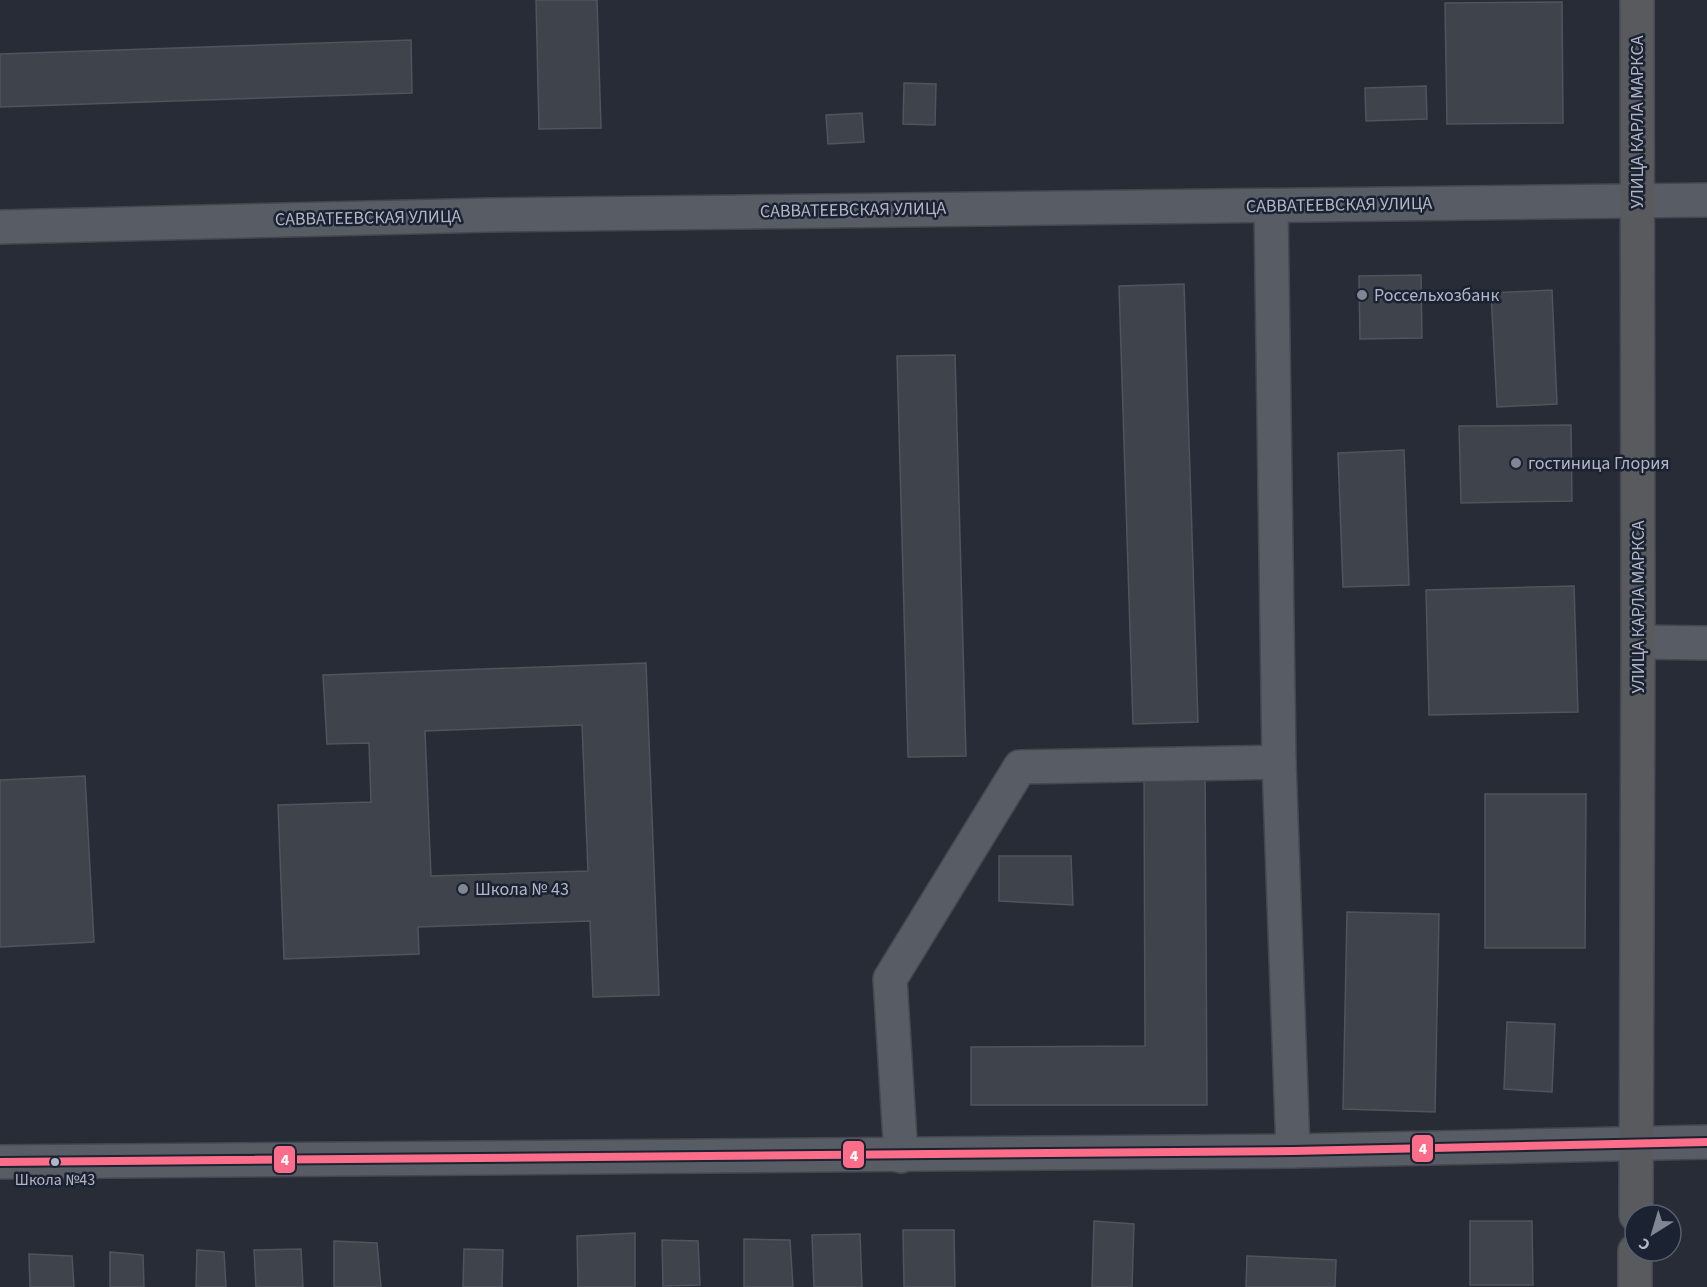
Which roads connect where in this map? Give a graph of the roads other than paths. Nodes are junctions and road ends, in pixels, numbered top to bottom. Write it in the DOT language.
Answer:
graph roads {
  1 [pos="1637,0"];
  2 [pos="1707,200"];
  3 [pos="1636,201"];
  4 [pos="1271,206"];
  5 [pos="0,227"];
  6 [pos="1638,642"];
  7 [pos="1707,643"];
  8 [pos="1279,762"];
  9 [pos="1636,1142"];
  10 [pos="1707,1142"];
  11 [pos="1293,1151"];
  12 [pos="901,1156"];
  13 [pos="0,1162"];
  14 [pos="1636,1203"];
  15 [pos="1635,1263"];
  16 [pos="1635,1287"];
  1 -- 3 [label="highway, УЛИЦА КАРЛА МАРКСА"];
  2 -- 3 [label="street, САВВАТЕЕВСКАЯ УЛИЦА"];
  3 -- 4 [label="street, САВВАТЕЕВСКАЯ УЛИЦА"];
  3 -- 6 [label="highway, УЛИЦА КАРЛА МАРКСА"];
  4 -- 5 [label="street, САВВАТЕЕВСКАЯ УЛИЦА"];
  4 -- 8 [label="street"];
  6 -- 7 [label="street"];
  6 -- 9 [label="highway, УЛИЦА КАРЛА МАРКСА"];
  8 -- 11 [label="street"];
  8 -- 12 [label="street"];
  9 -- 10 [label="street"];
  9 -- 11 [label="street"];
  9 -- 14 [label="highway, УЛИЦА КАРЛА МАРКСА"];
  11 -- 12 [label="street"];
  12 -- 13 [label="street"];
  15 -- 16 [label="highway"];
}
